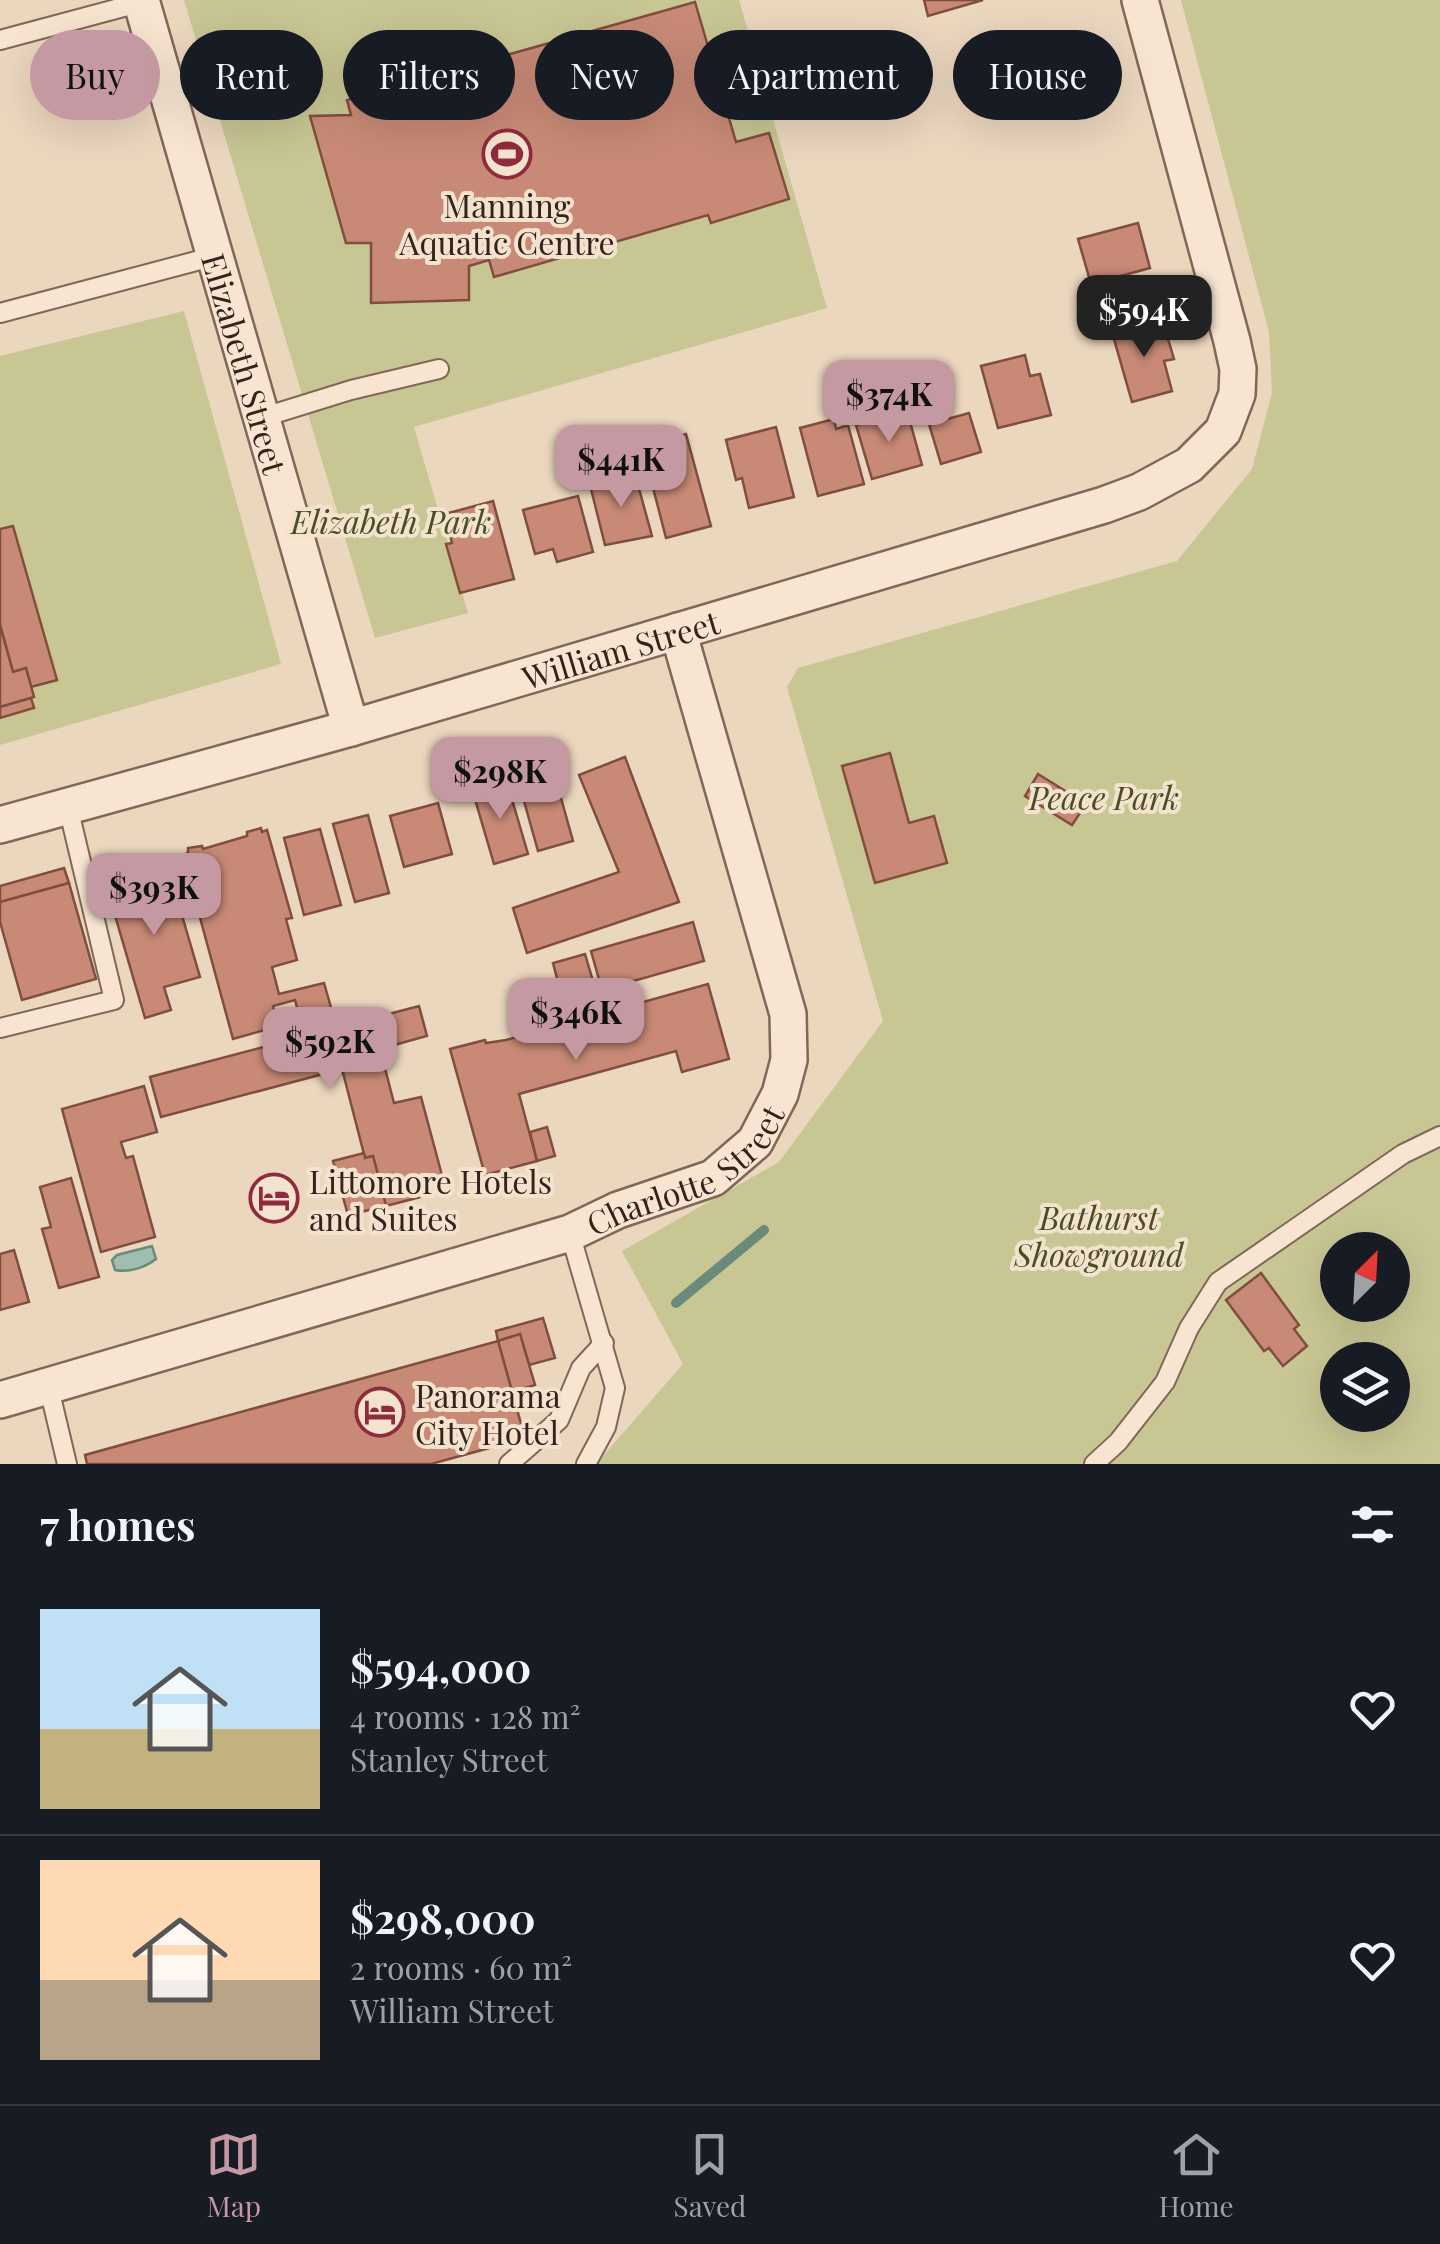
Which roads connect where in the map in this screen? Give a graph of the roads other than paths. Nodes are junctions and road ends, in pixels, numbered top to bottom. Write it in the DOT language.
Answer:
graph roads {
  1 [pos="1140,0"];
  2 [pos="142,1"];
  3 [pos="0,40"];
  4 [pos="215,256"];
  5 [pos="0,313"];
  6 [pos="439,369"];
  7 [pos="264,417"];
  8 [pos="678,631"];
  9 [pos="350,728"];
  10 [pos="68,807"];
  11 [pos="0,824"];
  12 [pos="0,1028"];
  13 [pos="1440,1136"];
  14 [pos="570,1233"];
  15 [pos="604,1342"];
  16 [pos="48,1384"];
  17 [pos="0,1400"];
  18 [pos="67,1464"];
  19 [pos="509,1464"];
  20 [pos="586,1464"];
  21 [pos="1094,1464"];
  1 -- 8 [label="street, William Street"];
  2 -- 3 [label="lane"];
  2 -- 4 [label="street, Elizabeth Street"];
  4 -- 5 [label="lane"];
  4 -- 7 [label="street, Elizabeth Street"];
  6 -- 7 [label="lane"];
  7 -- 9 [label="street, Elizabeth Street"];
  8 -- 9 [label="street, William Street"];
  8 -- 14 [label="street, Charlotte Street"];
  9 -- 10 [label="street, William Street"];
  10 -- 11 [label="street, William Street"];
  10 -- 12 [label="lane"];
  13 -- 21 [label="lane"];
  14 -- 15 [label="lane"];
  14 -- 16 [label="street, Charlotte Street"];
  15 -- 19 [label="lane"];
  15 -- 20 [label="lane"];
  16 -- 17 [label="street, Charlotte Street"];
  16 -- 18 [label="lane"];
}
